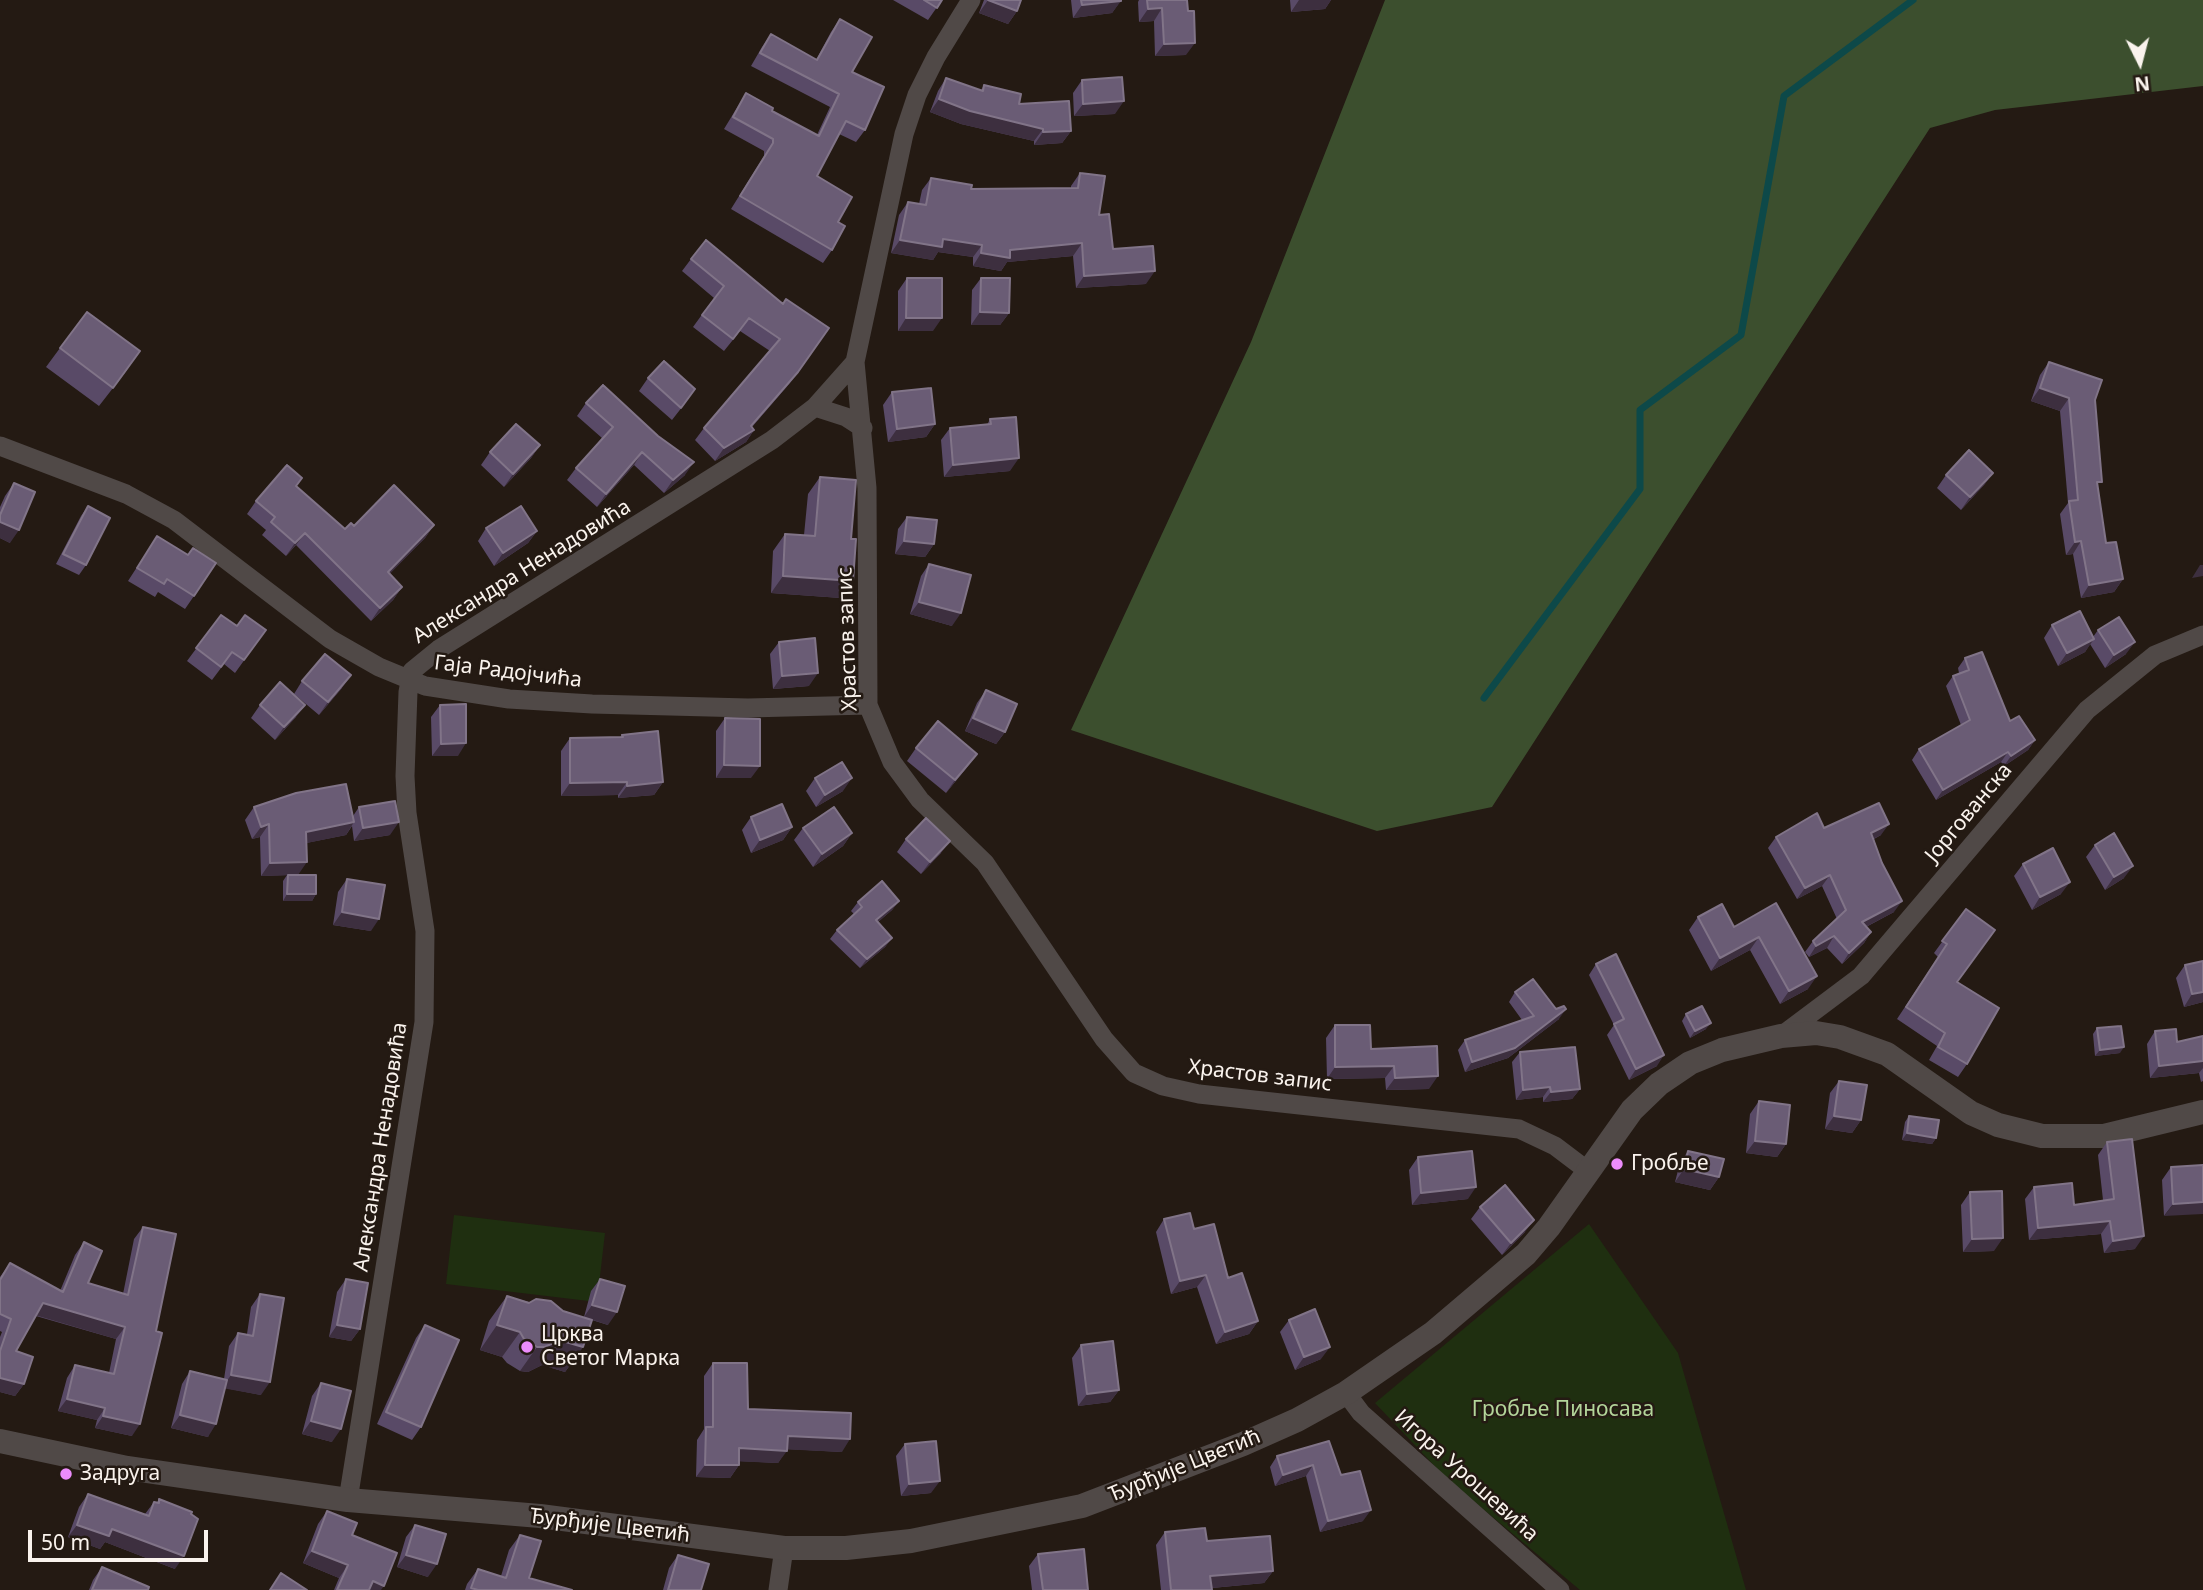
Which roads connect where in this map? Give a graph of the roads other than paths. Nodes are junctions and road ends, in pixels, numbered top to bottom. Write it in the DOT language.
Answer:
graph roads {
  1 [pos="971,0"];
  2 [pos="855,362"];
  3 [pos="815,407"];
  4 [pos="863,428"];
  5 [pos="0,446"];
  6 [pos="2203,635"];
  7 [pos="409,680"];
  8 [pos="868,705"];
  9 [pos="1781,1035"];
  10 [pos="2203,1112"];
  11 [pos="1588,1171"];
  12 [pos="1346,1393"];
  13 [pos="0,1441"];
  14 [pos="348,1500"];
  15 [pos="784,1548"];
  16 [pos="778,1590"];
  17 [pos="1560,1590"];
  1 -- 2 [label="street, Храстов запис"];
  2 -- 3 [label="street, Александра Ненадовића"];
  2 -- 4 [label="street, Храстов запис"];
  3 -- 4 [label="street"];
  3 -- 7 [label="street, Александра Ненадовића"];
  4 -- 8 [label="street, Храстов запис"];
  5 -- 7 [label="street, Гаја Радојчића"];
  6 -- 9 [label="street, Јоргованска"];
  7 -- 8 [label="street, Гаја Радојчића"];
  7 -- 14 [label="street, Александра Ненадовића"];
  8 -- 11 [label="street, Храстов запис"];
  9 -- 10 [label="street, Ђурђије Цветић"];
  9 -- 11 [label="street, Ђурђије Цветић"];
  11 -- 12 [label="street, Ђурђије Цветић"];
  12 -- 15 [label="street, Ђурђије Цветић"];
  12 -- 17 [label="street, Игора Урошевића"];
  13 -- 14 [label="street, Ђурђије Цветић"];
  14 -- 15 [label="street, Ђурђије Цветић"];
  15 -- 16 [label="street"];
}
